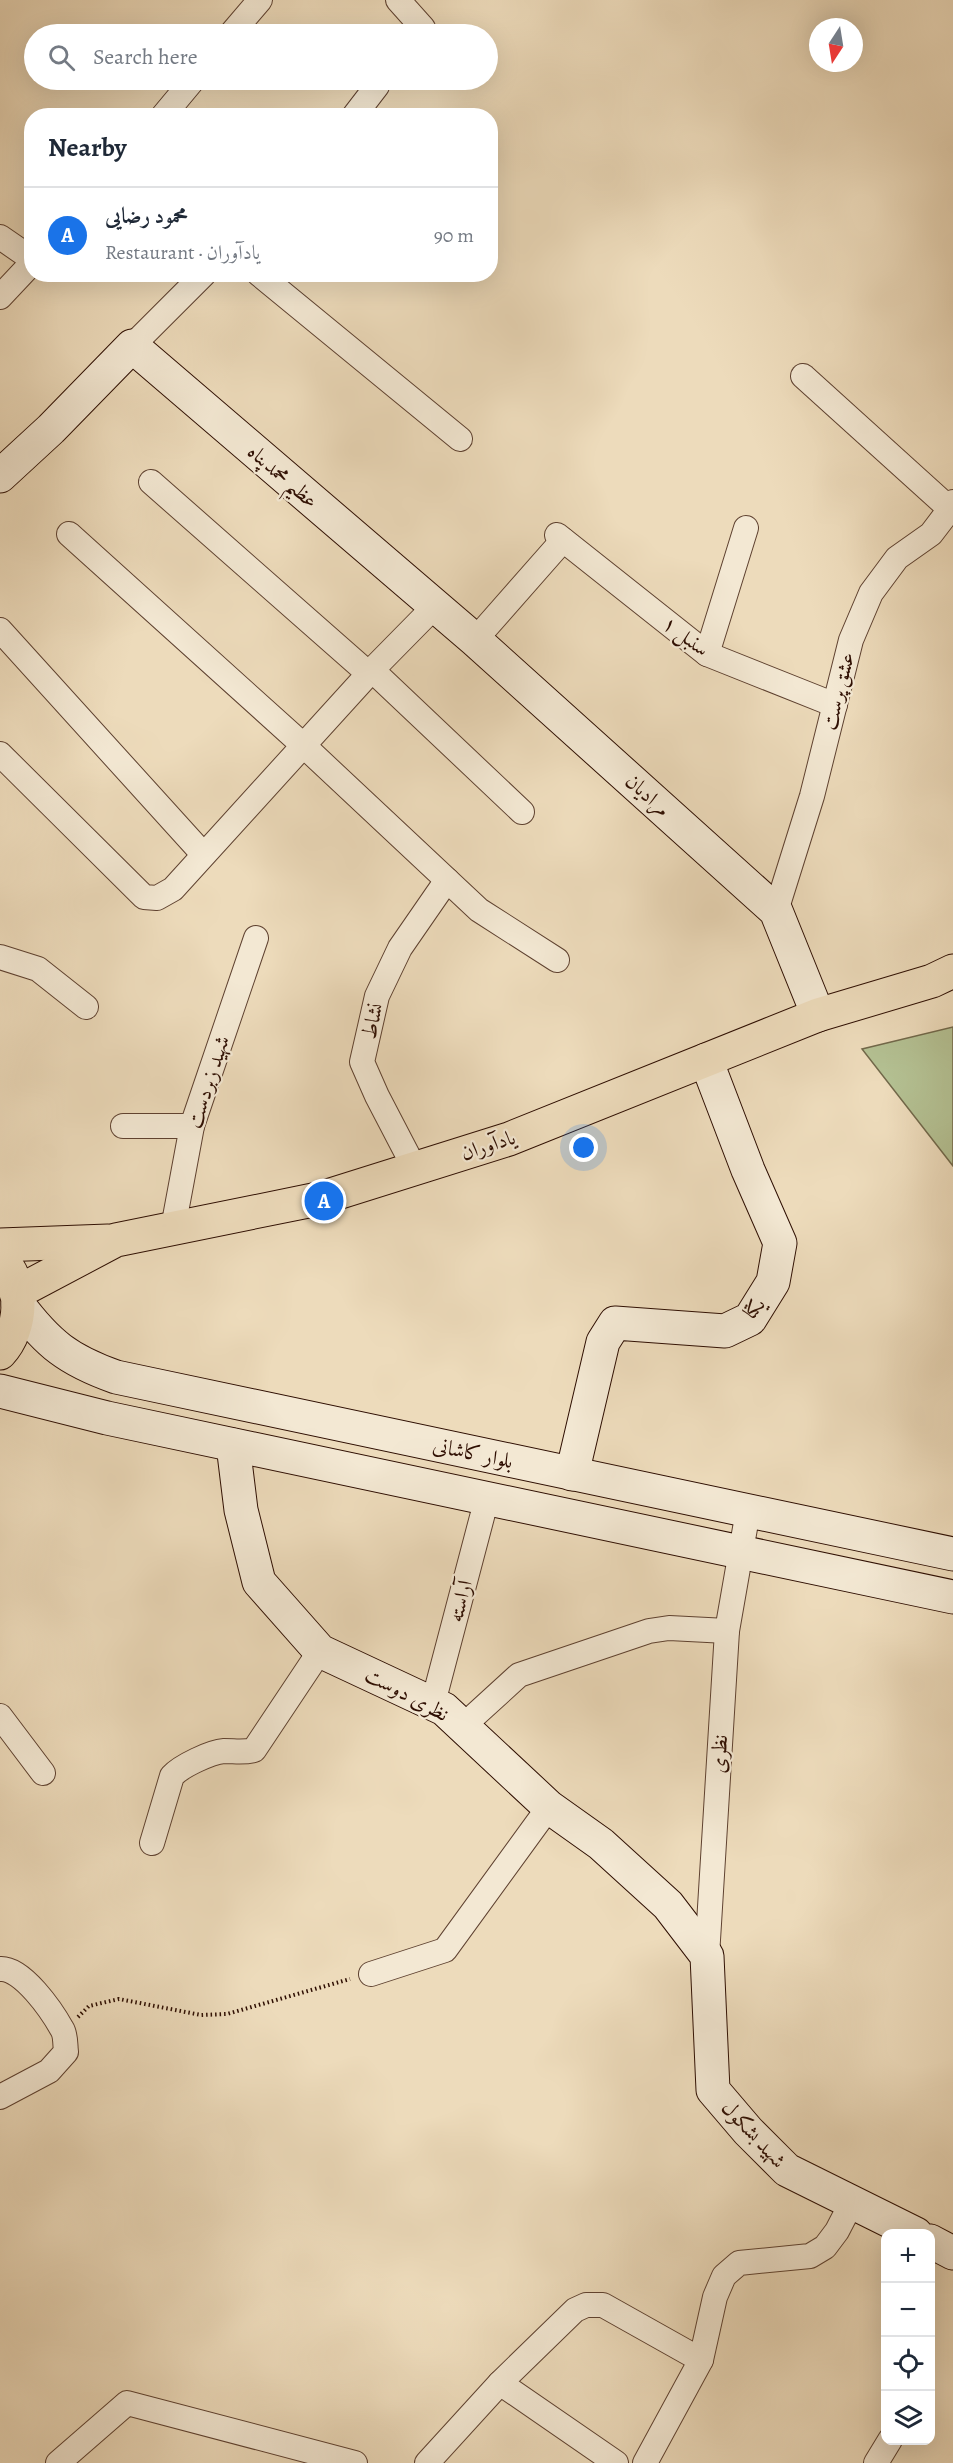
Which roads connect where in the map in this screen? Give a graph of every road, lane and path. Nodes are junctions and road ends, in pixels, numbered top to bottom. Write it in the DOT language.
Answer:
graph roads {
  1 [pos="260,0"];
  2 [pos="398,0"];
  3 [pos="240,24"];
  4 [pos="419,24"];
  5 [pos="185,90"];
  6 [pos="374,90"];
  7 [pos="170,108"];
  8 [pos="360,108"];
  9 [pos="0,237"];
  10 [pos="24,255"];
  11 [pos="24,270"];
  12 [pos="196,282"];
  13 [pos="269,282"];
  14 [pos="0,297"];
  15 [pos="132,346"];
  16 [pos="803,376"];
  17 [pos="460,439"];
  18 [pos="0,476"];
  19 [pos="151,482"];
  20 [pos="952,506"];
  21 [pos="746,528"];
  22 [pos="69,534"];
  23 [pos="435,606"];
  24 [pos="0,630"];
  25 [pos="475,640"];
  26 [pos="707,654"];
  27 [pos="371,672"];
  28 [pos="835,705"];
  29 [pos="304,746"];
  30 [pos="0,754"];
  31 [pos="522,812"];
  32 [pos="202,854"];
  33 [pos="447,880"];
  34 [pos="776,911"];
  35 [pos="256,938"];
  36 [pos="0,957"];
  37 [pos="557,960"];
  38 [pos="953,971"];
  39 [pos="86,1007"];
  40 [pos="818,1015"];
  41 [pos="706,1060"];
  42 [pos="123,1126"];
  43 [pos="192,1126"];
  44 [pos="415,1169"];
  45 [pos="173,1228"];
  46 [pos="116,1240"];
  47 [pos="0,1245"];
  48 [pos="0,1258"];
  49 [pos="17,1299"];
  50 [pos="0,1353"];
  51 [pos="0,1391"];
  52 [pos="233,1445"];
  53 [pos="572,1474"];
  54 [pos="487,1498"];
  55 [pos="748,1511"];
  56 [pos="740,1552"];
  57 [pos="953,1554"];
  58 [pos="953,1597"];
  59 [pos="727,1631"];
  60 [pos="320,1651"];
  61 [pos="433,1703"];
  62 [pos="0,1716"];
  63 [pos="463,1726"];
  64 [pos="43,1773"];
  65 [pos="549,1807"];
  66 [pos="152,1843"];
  67 [pos="707,1956"];
  68 [pos="0,1970"];
  69 [pos="371,1974"];
  70 [pos="64,2031"];
  71 [pos="0,2097"];
  72 [pos="852,2202"];
  73 [pos="906,2229"];
  74 [pos="935,2244"];
  75 [pos="953,2253"];
  76 [pos="701,2360"];
  77 [pos="500,2383"];
  78 [pos="887,2445"];
  79 [pos="58,2463"];
  80 [pos="352,2463"];
  81 [pos="427,2463"];
  82 [pos="616,2463"];
  83 [pos="645,2463"];
  84 [pos="876,2463"];
  1 -- 3 [label="street"];
  2 -- 4 [label="street"];
  5 -- 7 [label="street"];
  6 -- 8 [label="street"];
  9 -- 10 [label="street"];
  11 -- 14 [label="street"];
  12 -- 15 [label="street"];
  13 -- 17 [label="street"];
  15 -- 18 [label="street"];
  15 -- 23 [label="street, عظیم محمدپناه"];
  16 -- 20 [label="street"];
  19 -- 27 [label="street"];
  20 -- 28 [label="street, عشق پرست"];
  21 -- 26 [label="street"];
  22 -- 29 [label="street"];
  23 -- 25 [label="street, مرادیان"];
  23 -- 27 [label="street"];
  24 -- 32 [label="street"];
  25 -- 26 [label="street, سنبل ۱"];
  25 -- 34 [label="street, مرادیان"];
  26 -- 28 [label="street, سنبل ۱"];
  27 -- 29 [label="street"];
  27 -- 31 [label="street"];
  28 -- 34 [label="street, عشق پرست"];
  29 -- 32 [label="street"];
  29 -- 33 [label="street"];
  30 -- 32 [label="street"];
  33 -- 37 [label="street"];
  33 -- 44 [label="street, نشاط"];
  34 -- 40 [label="street, مرادیان"];
  35 -- 43 [label="street, شهید زبردست"];
  36 -- 39 [label="street"];
  38 -- 40 [label="main road, یادآوران"];
  40 -- 41 [label="main road, یادآوران"];
  41 -- 44 [label="main road, یادآوران"];
  41 -- 53 [label="street, یکتا"];
  42 -- 43 [label="street"];
  43 -- 45 [label="street, شهید زبردست"];
  44 -- 45 [label="main road, یادآوران"];
  45 -- 46 [label="main road, یادآوران"];
  46 -- 47 [label="main road"];
  46 -- 49 [label="main road, یادآوران"];
  48 -- 49 [label="main road"];
  49 -- 50 [label="main road"];
  49 -- 53 [label="street, بلوار کاشانی"];
  51 -- 52 [label="street, بلوار کاشانی"];
  52 -- 54 [label="street, بلوار کاشانی"];
  52 -- 60 [label="street, نظری دوست"];
  53 -- 55 [label="street, بلوار کاشانی"];
  54 -- 56 [label="street, بلوار کاشانی"];
  54 -- 61 [label="street, آراسته"];
  55 -- 56 [label="street, نظری"];
  55 -- 57 [label="street, بلوار کاشانی"];
  56 -- 58 [label="street, بلوار کاشانی"];
  56 -- 59 [label="street, نظری"];
  59 -- 63 [label="street"];
  59 -- 67 [label="street, نظری"];
  60 -- 61 [label="street, نظری دوست"];
  60 -- 66 [label="street"];
  61 -- 63 [label="street, نظری دوست"];
  62 -- 64 [label="street"];
  63 -- 65 [label="street, نظری دوست"];
  65 -- 67 [label="street, نظری دوست"];
  65 -- 69 [label="street"];
  67 -- 72 [label="street, شهید بشکول"];
  68 -- 70 [label="street"];
  69 -- 70 [label="path"];
  70 -- 71 [label="street"];
  72 -- 73 [label="street, شهید بشکول"];
  72 -- 76 [label="street"];
  74 -- 75 [label="street"];
  76 -- 77 [label="street"];
  76 -- 83 [label="street"];
  77 -- 81 [label="street"];
  77 -- 82 [label="street"];
  78 -- 84 [label="street"];
  79 -- 80 [label="street"];
}
